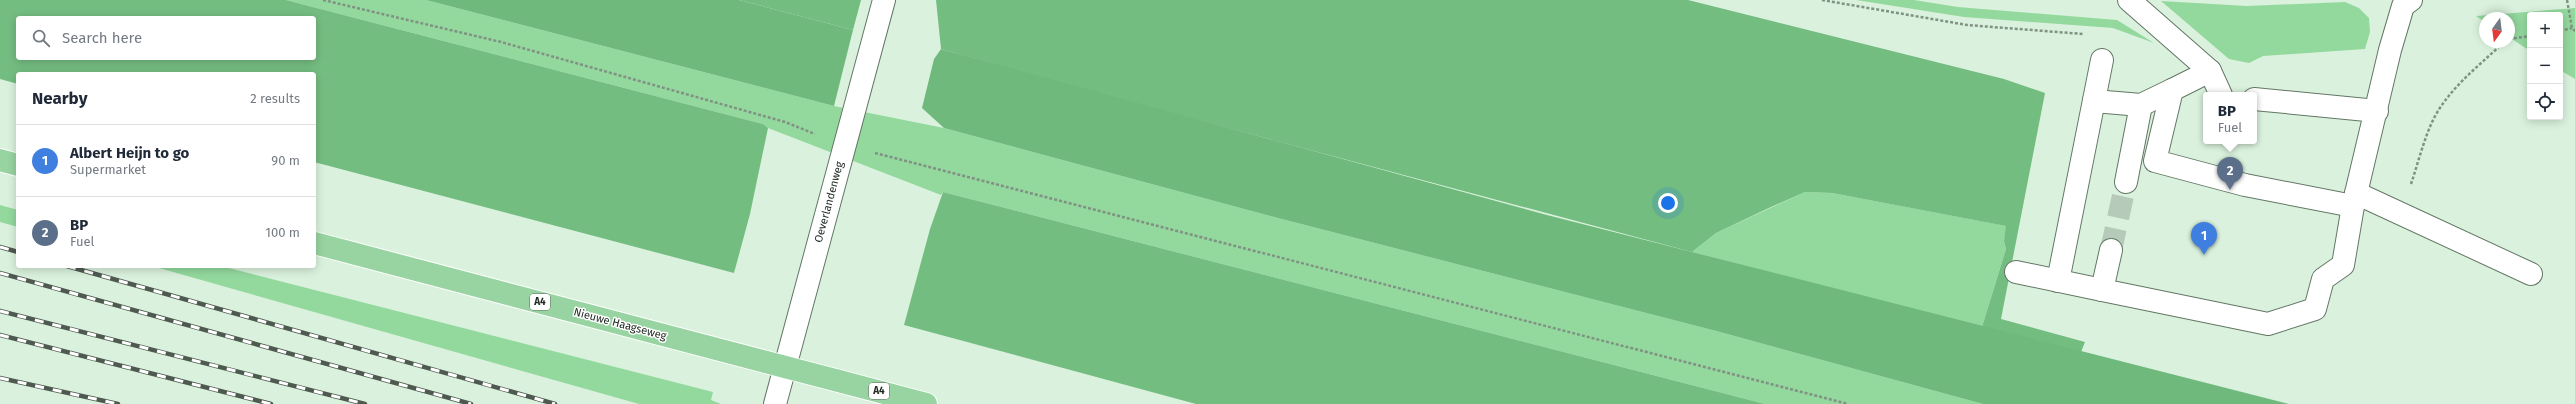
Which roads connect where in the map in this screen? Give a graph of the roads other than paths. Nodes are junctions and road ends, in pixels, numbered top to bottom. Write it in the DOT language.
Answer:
graph roads {
  1 [pos="884,0"];
  2 [pos="2129,0"];
  3 [pos="2411,0"];
  4 [pos="2102,60"];
  5 [pos="2210,71"];
  6 [pos="2172,90"];
  7 [pos="2220,92"];
  8 [pos="2257,99"];
  9 [pos="2094,101"];
  10 [pos="2141,105"];
  11 [pos="2377,111"];
  12 [pos="0,160"];
  13 [pos="16,164"];
  14 [pos="2126,182"];
  15 [pos="2354,200"];
  16 [pos="316,244"];
  17 [pos="2111,250"];
  18 [pos="2016,272"];
  19 [pos="2531,274"];
  20 [pos="2058,281"];
  21 [pos="2102,290"];
  22 [pos="775,404"];
  23 [pos="926,404"];
  1 -- 22 [label="street, Oeverlandenweg"];
  2 -- 5 [label="street"];
  3 -- 11 [label="street"];
  4 -- 9 [label="street"];
  5 -- 6 [label="street"];
  5 -- 7 [label="street"];
  6 -- 10 [label="street"];
  6 -- 15 [label="street"];
  8 -- 11 [label="street"];
  9 -- 10 [label="street"];
  9 -- 20 [label="street"];
  10 -- 14 [label="street"];
  11 -- 15 [label="street"];
  12 -- 13 [label="highway"];
  15 -- 19 [label="street"];
  15 -- 21 [label="street"];
  16 -- 23 [label="highway, Nieuwe Haagseweg / A4, bridge"];
  17 -- 21 [label="street"];
  18 -- 20 [label="street"];
  20 -- 21 [label="street"];
}
